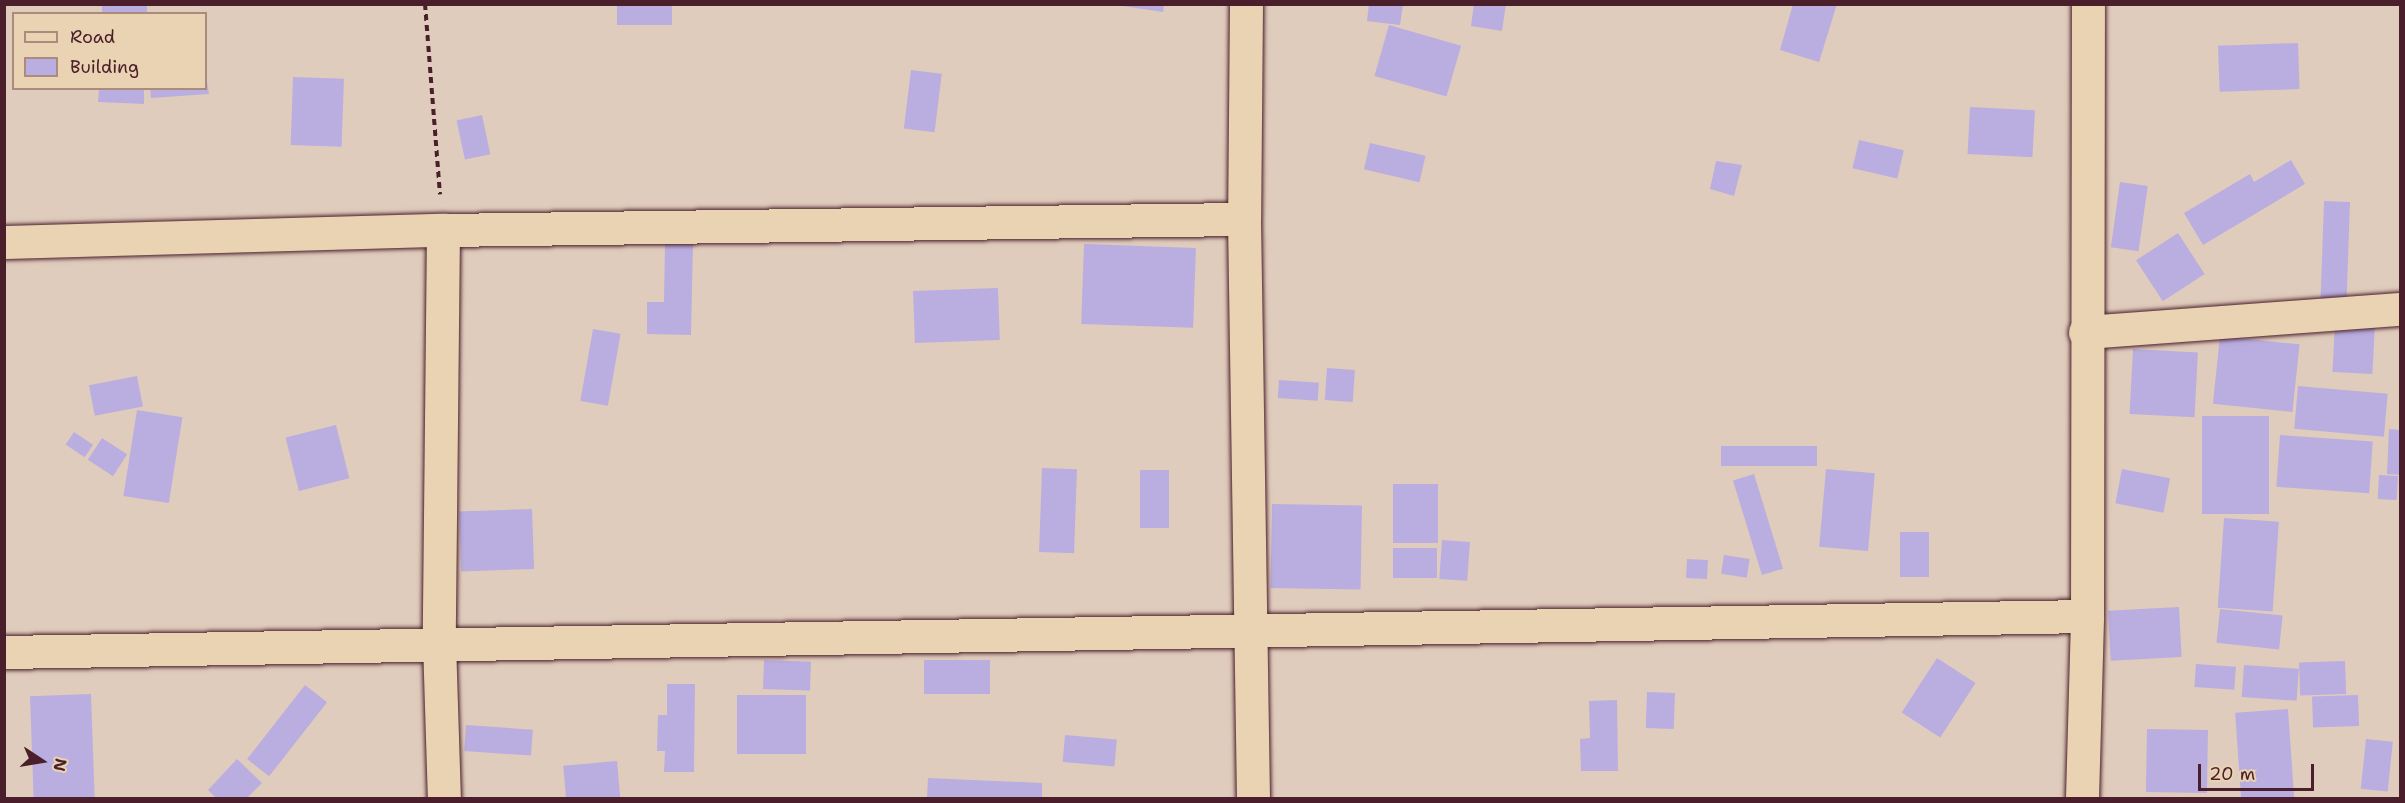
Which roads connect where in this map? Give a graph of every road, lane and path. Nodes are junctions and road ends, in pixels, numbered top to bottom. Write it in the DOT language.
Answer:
graph roads {
  1 [pos="425,4"];
  2 [pos="1246,4"];
  3 [pos="2088,4"];
  4 [pos="1244,219"];
  5 [pos="443,230"];
  6 [pos="4,242"];
  7 [pos="2400,309"];
  8 [pos="2085,332"];
  9 [pos="2087,616"];
  10 [pos="1248,630"];
  11 [pos="438,642"];
  12 [pos="4,652"];
  13 [pos="444,798"];
  14 [pos="1252,798"];
  15 [pos="2082,798"];
  1 -- 5 [label="path"];
  2 -- 4 [label="street"];
  3 -- 8 [label="street"];
  4 -- 5 [label="street"];
  4 -- 10 [label="street"];
  5 -- 6 [label="street"];
  5 -- 11 [label="street"];
  7 -- 8 [label="street"];
  8 -- 9 [label="street"];
  9 -- 10 [label="street"];
  9 -- 15 [label="street"];
  10 -- 11 [label="street"];
  10 -- 14 [label="street"];
  11 -- 12 [label="street"];
  11 -- 13 [label="street"];
}
